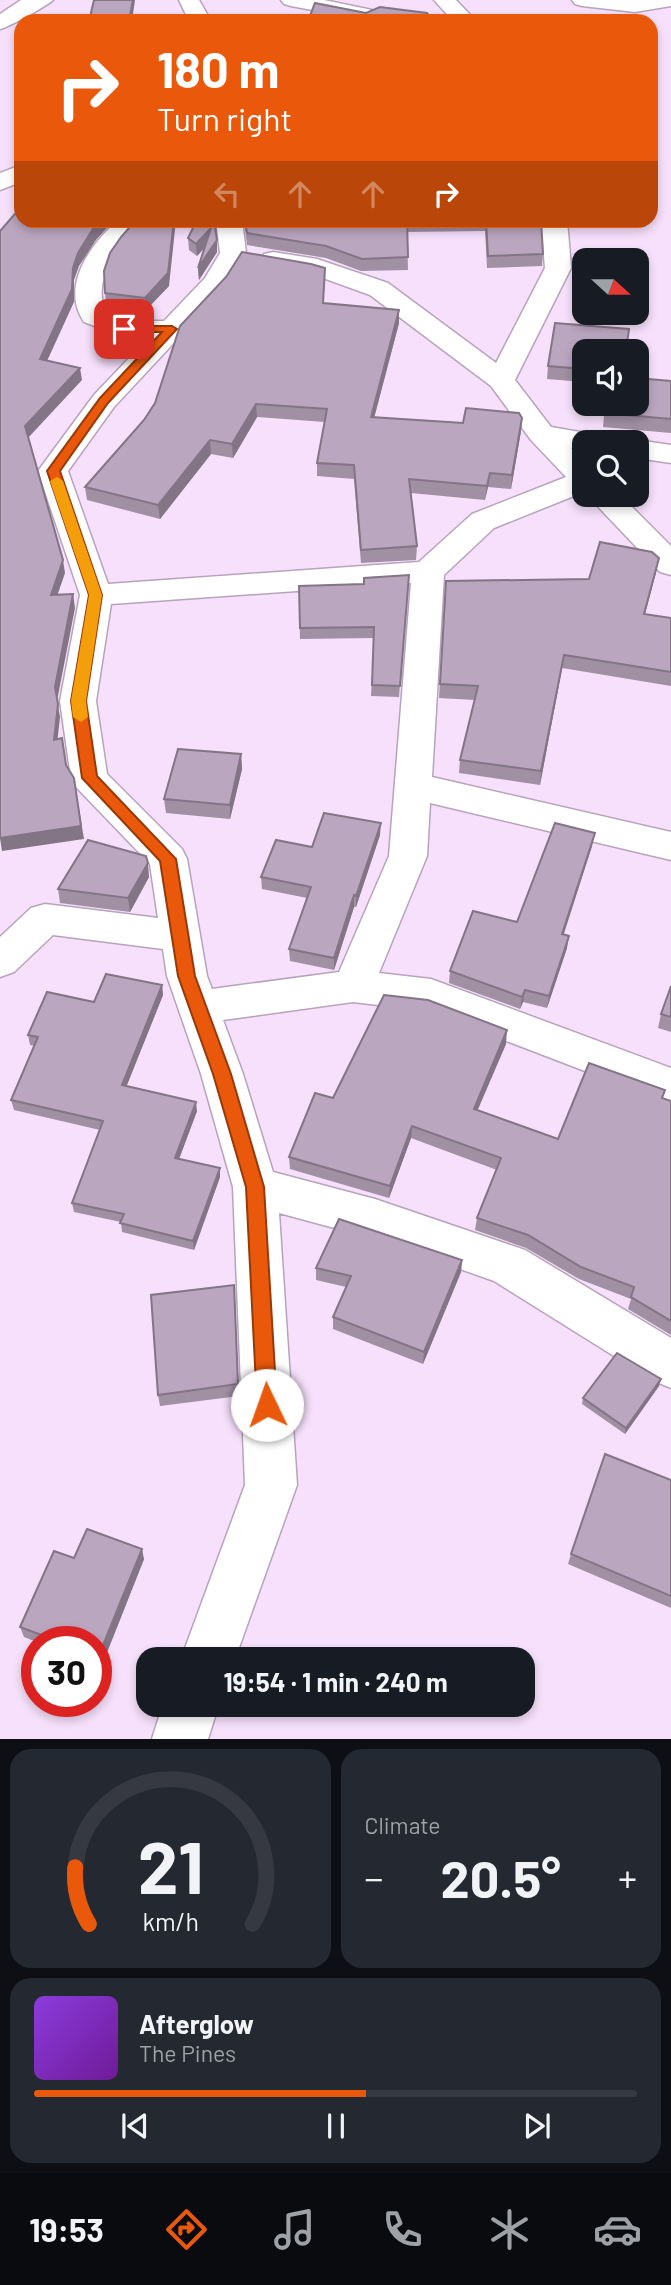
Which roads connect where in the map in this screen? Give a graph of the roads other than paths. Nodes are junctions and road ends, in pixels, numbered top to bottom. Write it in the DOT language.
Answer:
graph roads {
  1 [pos="43,0"];
  2 [pos="291,0"];
  3 [pos="444,0"];
  4 [pos="582,0"];
  5 [pos="664,1"];
  6 [pos="14,14"];
  7 [pos="363,14"];
  8 [pos="458,14"];
  9 [pos="124,228"];
  10 [pos="555,228"];
  11 [pos="231,237"];
  12 [pos="172,329"];
  13 [pos="501,380"];
  14 [pos="541,434"];
  15 [pos="572,439"];
  16 [pos="649,451"];
  17 [pos="671,454"];
  18 [pos="572,467"];
  19 [pos="572,485"];
  20 [pos="614,507"];
  21 [pos="671,565"];
  22 [pos="428,572"];
  23 [pos="96,595"];
  24 [pos="412,786"];
  25 [pos="671,846"];
  26 [pos="180,936"];
  27 [pos="0,961"];
  28 [pos="353,986"];
  29 [pos="198,1007"];
  30 [pos="671,1086"];
  31 [pos="255,1187"];
  32 [pos="671,1365"];
  33 [pos="212,1647"];
  34 [pos="187,1717"];
  35 [pos="180,1739"];
  1 -- 6 [label="street"];
  2 -- 7 [label="street"];
  3 -- 8 [label="street"];
  4 -- 5 [label="street"];
  9 -- 12 [label="street"];
  10 -- 13 [label="street"];
  11 -- 12 [label="street"];
  11 -- 13 [label="street"];
  12 -- 23 [label="street"];
  13 -- 14 [label="street"];
  14 -- 15 [label="street"];
  14 -- 18 [label="street"];
  16 -- 17 [label="street"];
  19 -- 22 [label="street"];
  20 -- 21 [label="street"];
  22 -- 23 [label="street"];
  22 -- 24 [label="street"];
  23 -- 26 [label="street"];
  24 -- 25 [label="street"];
  24 -- 28 [label="street"];
  26 -- 27 [label="street"];
  26 -- 29 [label="street"];
  28 -- 29 [label="street"];
  28 -- 30 [label="street"];
  29 -- 31 [label="street"];
  31 -- 32 [label="street"];
  31 -- 33 [label="street"];
  34 -- 35 [label="street"];
}
